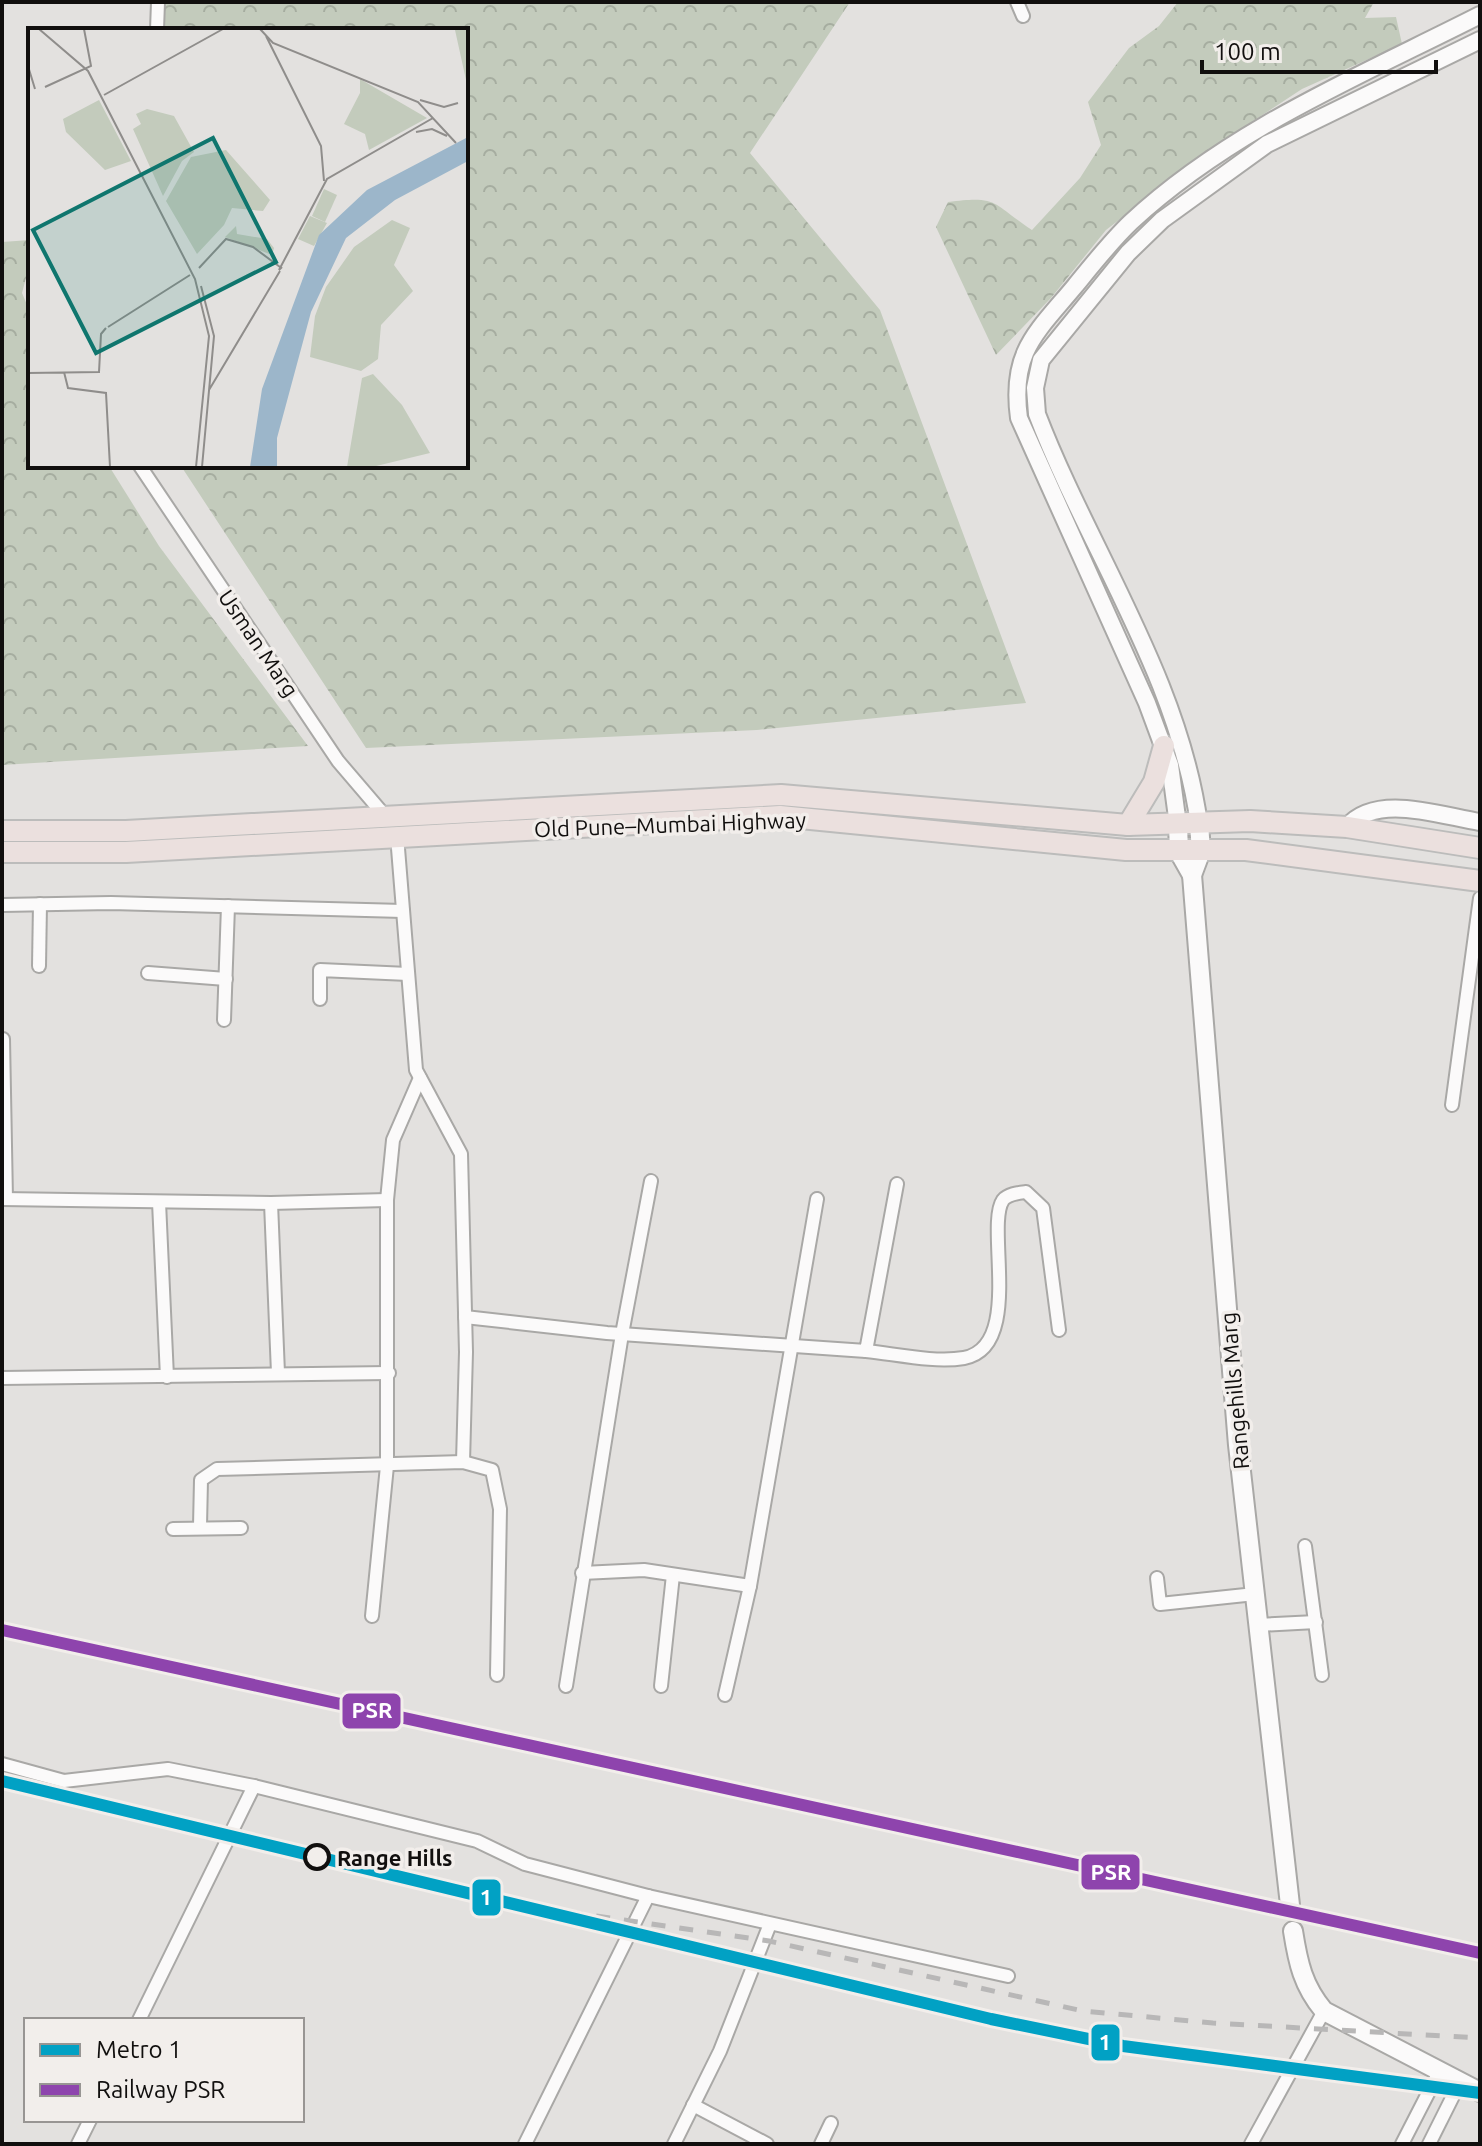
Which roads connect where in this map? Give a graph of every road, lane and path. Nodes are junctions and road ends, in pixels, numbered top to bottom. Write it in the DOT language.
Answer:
graph roads {
  1 [pos="158,2"];
  2 [pos="1017,2"];
  3 [pos="1480,15"];
  4 [pos="1023,16"];
  5 [pos="157,28"];
  6 [pos="1480,40"];
  7 [pos="141,468"];
  8 [pos="1164,746"];
  9 [pos="385,816"];
  10 [pos="1480,822"];
  11 [pos="1188,824"];
  12 [pos="1128,825"];
  13 [pos="1347,827"];
  14 [pos="2,831"];
  15 [pos="397,836"];
  16 [pos="1480,848"];
  17 [pos="1201,851"];
  18 [pos="2,852"];
  19 [pos="1179,852"];
  20 [pos="1192,875"];
  21 [pos="1480,881"];
  22 [pos="1480,898"];
  23 [pos="40,904"];
  24 [pos="2,905"];
  25 [pos="228,906"];
  26 [pos="403,911"];
  27 [pos="39,966"];
  28 [pos="148,973"];
  29 [pos="408,974"];
  30 [pos="226,979"];
  31 [pos="320,999"];
  32 [pos="224,1020"];
  33 [pos="3,1039"];
  34 [pos="420,1078"];
  35 [pos="1452,1105"];
  36 [pos="651,1181"];
  37 [pos="897,1184"];
  38 [pos="4,1199"];
  39 [pos="817,1199"];
  40 [pos="387,1200"];
  41 [pos="159,1202"];
  42 [pos="271,1203"];
  43 [pos="465,1317"];
  44 [pos="1059,1330"];
  45 [pos="622,1334"];
  46 [pos="793,1347"];
  47 [pos="866,1351"];
  48 [pos="278,1373"];
  49 [pos="389,1373"];
  50 [pos="167,1377"];
  51 [pos="2,1378"];
  52 [pos="463,1462"];
  53 [pos="387,1466"];
  54 [pos="200,1526"];
  55 [pos="241,1528"];
  56 [pos="173,1529"];
  57 [pos="1305,1546"];
  58 [pos="582,1573"];
  59 [pos="673,1575"];
  60 [pos="1157,1578"];
  61 [pos="750,1586"];
  62 [pos="1255,1594"];
  63 [pos="372,1616"];
  64 [pos="1316,1622"];
  65 [pos="1258,1625"];
  66 [pos="497,1675"];
  67 [pos="1322,1675"];
  68 [pos="566,1686"];
  69 [pos="661,1686"];
  70 [pos="725,1695"];
  71 [pos="2,1764"];
  72 [pos="254,1786"];
  73 [pos="648,1896"];
  74 [pos="1290,1905"];
  75 [pos="770,1924"];
  76 [pos="1293,1931"];
  77 [pos="1008,1976"];
  78 [pos="1324,2011"];
  79 [pos="140,2018"];
  80 [pos="1439,2072"];
  81 [pos="1460,2082"];
  82 [pos="1480,2092"];
  83 [pos="693,2105"];
  84 [pos="89,2122"];
  85 [pos="831,2123"];
  86 [pos="78,2144"];
  87 [pos="525,2144"];
  88 [pos="674,2144"];
  89 [pos="767,2144"];
  90 [pos="821,2144"];
  91 [pos="1251,2144"];
  92 [pos="1402,2144"];
  93 [pos="1429,2144"];
  1 -- 5 [label="street"];
  2 -- 4 [label="street"];
  3 -- 8 [label="street"];
  6 -- 11 [label="street"];
  7 -- 9 [label="street, Usman Marg"];
  8 -- 11 [label="street"];
  8 -- 12 [label="highway"];
  9 -- 12 [label="highway, Old Pune–Mumbai Highway"];
  9 -- 14 [label="highway, Old Pune–Mumbai Highway"];
  10 -- 13 [label="street"];
  11 -- 12 [label="highway, Old Pune–Mumbai Highway"];
  11 -- 13 [label="highway, Old Pune–Mumbai Highway"];
  11 -- 17 [label="main road"];
  11 -- 19 [label="main road"];
  13 -- 16 [label="highway, Old Pune–Mumbai Highway"];
  15 -- 18 [label="highway, Old Pune–Mumbai Highway"];
  15 -- 19 [label="highway, Old Pune–Mumbai Highway"];
  15 -- 26 [label="street"];
  17 -- 19 [label="highway, Old Pune–Mumbai Highway"];
  17 -- 20 [label="main road"];
  17 -- 21 [label="highway, Old Pune–Mumbai Highway"];
  19 -- 20 [label="main road"];
  20 -- 62 [label="main road, Rangehills Marg"];
  22 -- 35 [label="street"];
  23 -- 24 [label="street"];
  23 -- 25 [label="street"];
  23 -- 27 [label="street"];
  25 -- 26 [label="street"];
  25 -- 30 [label="street"];
  26 -- 29 [label="street"];
  28 -- 30 [label="street"];
  29 -- 31 [label="street"];
  29 -- 34 [label="street"];
  30 -- 32 [label="street"];
  33 -- 38 [label="street"];
  34 -- 40 [label="street"];
  34 -- 43 [label="street"];
  36 -- 45 [label="street"];
  37 -- 47 [label="street"];
  38 -- 41 [label="street"];
  39 -- 46 [label="street"];
  40 -- 42 [label="street"];
  40 -- 49 [label="street"];
  41 -- 42 [label="street"];
  41 -- 50 [label="street"];
  42 -- 48 [label="street"];
  43 -- 45 [label="street"];
  43 -- 52 [label="street"];
  44 -- 47 [label="street"];
  45 -- 46 [label="street"];
  45 -- 58 [label="street"];
  46 -- 47 [label="street"];
  46 -- 61 [label="street"];
  48 -- 49 [label="street"];
  48 -- 50 [label="street"];
  49 -- 53 [label="street"];
  50 -- 51 [label="street"];
  52 -- 53 [label="street"];
  52 -- 66 [label="street"];
  53 -- 54 [label="street"];
  53 -- 63 [label="street"];
  54 -- 55 [label="street"];
  54 -- 56 [label="street"];
  57 -- 64 [label="street"];
  58 -- 59 [label="street"];
  58 -- 68 [label="street"];
  59 -- 61 [label="street"];
  59 -- 69 [label="street"];
  60 -- 62 [label="street"];
  61 -- 70 [label="street"];
  62 -- 65 [label="main road, Rangehills Marg"];
  64 -- 65 [label="street"];
  64 -- 67 [label="street"];
  65 -- 74 [label="main road, Rangehills Marg"];
  71 -- 72 [label="street"];
  72 -- 73 [label="street"];
  72 -- 79 [label="street"];
  73 -- 75 [label="street"];
  73 -- 87 [label="street"];
  75 -- 77 [label="street"];
  75 -- 83 [label="street"];
  76 -- 78 [label="main road"];
  78 -- 80 [label="main road"];
  78 -- 91 [label="street"];
  80 -- 81 [label="main road"];
  80 -- 92 [label="street"];
  81 -- 82 [label="main road"];
  81 -- 93 [label="street"];
  83 -- 88 [label="street"];
  83 -- 89 [label="street"];
  84 -- 86 [label="street"];
  85 -- 90 [label="street"];
}
